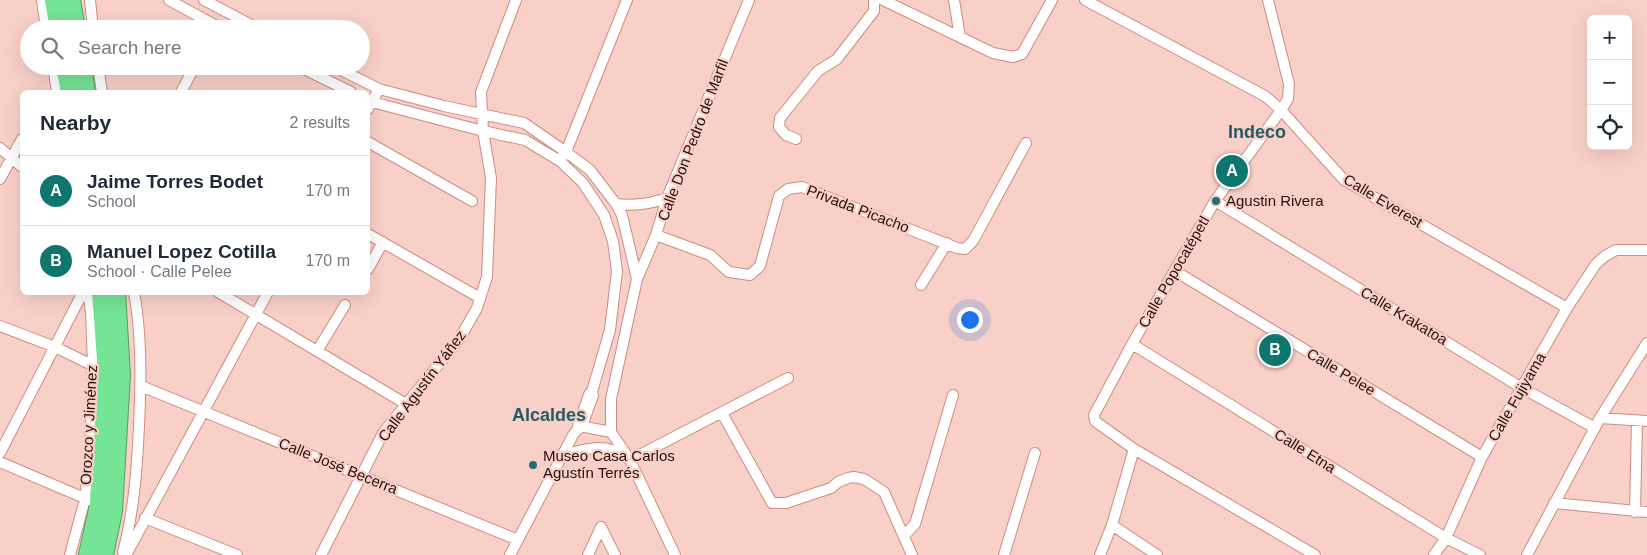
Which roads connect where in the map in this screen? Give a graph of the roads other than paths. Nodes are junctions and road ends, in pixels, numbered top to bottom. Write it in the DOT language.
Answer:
graph roads {
  1 [pos="42,0"];
  2 [pos="54,0"];
  3 [pos="71,0"];
  4 [pos="90,0"];
  5 [pos="169,0"];
  6 [pos="204,0"];
  7 [pos="516,0"];
  8 [pos="627,0"];
  9 [pos="749,0"];
  10 [pos="874,0"];
  11 [pos="882,0"];
  12 [pos="954,0"];
  13 [pos="1052,0"];
  14 [pos="1085,0"];
  15 [pos="1268,0"];
  16 [pos="225,11"];
  17 [pos="45,20"];
  18 [pos="57,20"];
  19 [pos="74,20"];
  20 [pos="93,20"];
  21 [pos="204,20"];
  22 [pos="221,20"];
  23 [pos="242,20"];
  24 [pos="960,37"];
  25 [pos="55,75"];
  26 [pos="62,75"];
  27 [pos="83,75"];
  28 [pos="99,75"];
  29 [pos="190,75"];
  30 [pos="316,75"];
  31 [pos="351,75"];
  32 [pos="379,89"];
  33 [pos="58,90"];
  34 [pos="86,90"];
  35 [pos="102,90"];
  36 [pos="183,90"];
  37 [pos="347,90"];
  38 [pos="370,102"];
  39 [pos="370,104"];
  40 [pos="1281,110"];
  41 [pos="481,117"];
  42 [pos="483,131"];
  43 [pos="796,140"];
  44 [pos="20,141"];
  45 [pos="370,143"];
  46 [pos="1026,143"];
  47 [pos="0,148"];
  48 [pos="566,152"];
  49 [pos="10,158"];
  50 [pos="560,161"];
  51 [pos="20,165"];
  52 [pos="0,179"];
  53 [pos="667,198"];
  54 [pos="472,201"];
  55 [pos="1215,201"];
  56 [pos="616,204"];
  57 [pos="370,235"];
  58 [pos="656,235"];
  59 [pos="383,242"];
  60 [pos="947,243"];
  61 [pos="1647,250"];
  62 [pos="370,265"];
  63 [pos="1175,271"];
  64 [pos="637,279"];
  65 [pos="920,285"];
  66 [pos="81,295"];
  67 [pos="88,295"];
  68 [pos="101,295"];
  69 [pos="116,295"];
  70 [pos="134,295"];
  71 [pos="223,295"];
  72 [pos="266,295"];
  73 [pos="480,298"];
  74 [pos="345,305"];
  75 [pos="1567,308"];
  76 [pos="256,315"];
  77 [pos="0,326"];
  78 [pos="1132,344"];
  79 [pos="1647,344"];
  80 [pos="55,347"];
  81 [pos="317,351"];
  82 [pos="100,369"];
  83 [pos="788,378"];
  84 [pos="141,386"];
  85 [pos="1522,388"];
  86 [pos="591,395"];
  87 [pos="954,395"];
  88 [pos="406,404"];
  89 [pos="204,410"];
  90 [pos="722,413"];
  91 [pos="1600,418"];
  92 [pos="1642,421"];
  93 [pos="580,426"];
  94 [pos="1595,428"];
  95 [pos="611,432"];
  96 [pos="1134,449"];
  97 [pos="0,453"];
  98 [pos="1035,453"];
  99 [pos="564,456"];
  100 [pos="1482,457"];
  101 [pos="630,460"];
  102 [pos="0,462"];
  103 [pos="362,475"];
  104 [pos="92,501"];
  105 [pos="1554,504"];
  106 [pos="1635,512"];
  107 [pos="1647,512"];
  108 [pos="145,518"];
  109 [pos="1112,525"];
  110 [pos="904,536"];
  111 [pos="1446,538"];
  112 [pos="518,540"];
  113 [pos="70,555"];
  114 [pos="88,555"];
  115 [pos="104,555"];
  116 [pos="124,555"];
  117 [pos="237,555"];
  118 [pos="321,555"];
  119 [pos="510,555"];
  120 [pos="588,555"];
  121 [pos="615,555"];
  122 [pos="675,555"];
  123 [pos="912,555"];
  124 [pos="1004,555"];
  125 [pos="1100,555"];
  126 [pos="1157,555"];
  127 [pos="1315,555"];
  128 [pos="1434,555"];
  129 [pos="1480,555"];
  130 [pos="1527,555"];
  1 -- 17 [label="street"];
  2 -- 18 [label="highway"];
  3 -- 19 [label="highway"];
  4 -- 20 [label="street"];
  5 -- 21 [label="street"];
  6 -- 16 [label="street"];
  7 -- 41 [label="street, Calle Agustín Yáñez"];
  8 -- 48 [label="street"];
  9 -- 53 [label="street, Calle Don Pedro de Marfil"];
  10 -- 43 [label="street"];
  11 -- 24 [label="street"];
  12 -- 24 [label="street"];
  13 -- 24 [label="street"];
  14 -- 40 [label="street, Calle Everest"];
  15 -- 40 [label="street, Calle Popocatépetl"];
  16 -- 22 [label="street"];
  16 -- 23 [label="street"];
  25 -- 33 [label="street"];
  26 -- 33 [label="highway"];
  27 -- 34 [label="highway"];
  28 -- 35 [label="street"];
  29 -- 36 [label="street"];
  30 -- 37 [label="street"];
  31 -- 32 [label="street"];
  32 -- 38 [label="street"];
  32 -- 41 [label="street"];
  39 -- 42 [label="street"];
  40 -- 55 [label="street, Calle Popocatépetl"];
  40 -- 75 [label="street, Calle Everest"];
  41 -- 42 [label="street, Calle Agustín Yáñez"];
  41 -- 48 [label="street"];
  42 -- 50 [label="street"];
  42 -- 73 [label="street, Calle Agustín Yáñez"];
  44 -- 49 [label="street"];
  45 -- 54 [label="street"];
  46 -- 60 [label="street, Privada Picacho"];
  47 -- 49 [label="street"];
  48 -- 50 [label="street"];
  48 -- 56 [label="street"];
  49 -- 51 [label="street"];
  49 -- 52 [label="street"];
  50 -- 86 [label="street"];
  53 -- 56 [label="street"];
  53 -- 58 [label="street, Calle Don Pedro de Marfil"];
  55 -- 63 [label="street, Calle Popocatépetl"];
  55 -- 85 [label="street, Calle Krakatoa"];
  56 -- 64 [label="street"];
  57 -- 59 [label="street"];
  58 -- 60 [label="street, Privada Picacho"];
  58 -- 64 [label="street, Calle Don Pedro de Marfil"];
  59 -- 62 [label="street"];
  59 -- 73 [label="street"];
  60 -- 65 [label="street"];
  61 -- 75 [label="street, Calle Fujiyama"];
  63 -- 78 [label="street, Calle Popocatépetl"];
  63 -- 100 [label="street, Calle Pelee"];
  64 -- 95 [label="street"];
  66 -- 80 [label="street"];
  67 -- 82 [label="street, Orozco y Jiménez"];
  68 -- 82 [label="highway, Orozco y Jiménez"];
  69 -- 115 [label="highway, Orozco y Jiménez"];
  70 -- 84 [label="street"];
  71 -- 76 [label="street"];
  72 -- 76 [label="street"];
  73 -- 88 [label="street, Calle Agustín Yáñez"];
  74 -- 81 [label="street"];
  75 -- 85 [label="street, Calle Fujiyama"];
  76 -- 81 [label="street"];
  76 -- 89 [label="street"];
  77 -- 80 [label="street"];
  78 -- 96 [label="street, Calle Popocatépetl"];
  78 -- 111 [label="street, Calle Etna"];
  79 -- 91 [label="street"];
  80 -- 82 [label="street"];
  80 -- 97 [label="street"];
  81 -- 88 [label="street"];
  82 -- 104 [label="highway, Orozco y Jiménez"];
  83 -- 90 [label="street"];
  84 -- 89 [label="street, Calle José Becerra"];
  84 -- 116 [label="street"];
  85 -- 94 [label="street, Calle Krakatoa"];
  85 -- 100 [label="street, Calle Fujiyama"];
  86 -- 93 [label="street"];
  87 -- 110 [label="street"];
  88 -- 103 [label="street, Calle Agustín Yáñez"];
  89 -- 103 [label="street, Calle José Becerra"];
  89 -- 108 [label="street"];
  90 -- 101 [label="street"];
  90 -- 110 [label="street"];
  91 -- 92 [label="street"];
  91 -- 94 [label="street"];
  92 -- 106 [label="street"];
  93 -- 95 [label="street"];
  93 -- 99 [label="street"];
  94 -- 105 [label="street"];
  95 -- 101 [label="street"];
  96 -- 109 [label="street"];
  96 -- 127 [label="street"];
  98 -- 124 [label="street"];
  99 -- 101 [label="street"];
  99 -- 112 [label="street"];
  100 -- 111 [label="street, Calle Fujiyama"];
  101 -- 122 [label="street"];
  102 -- 104 [label="street"];
  103 -- 112 [label="street, Calle José Becerra"];
  103 -- 118 [label="street, Calle Agustín Yáñez"];
  104 -- 113 [label="street, Orozco y Jiménez"];
  104 -- 114 [label="highway, Orozco y Jiménez"];
  105 -- 106 [label="street"];
  105 -- 130 [label="street"];
  106 -- 107 [label="street"];
  108 -- 116 [label="street"];
  108 -- 117 [label="street"];
  109 -- 125 [label="street"];
  109 -- 126 [label="street"];
  110 -- 123 [label="street"];
  111 -- 128 [label="street, Calle Fujiyama"];
  111 -- 129 [label="street, Calle Etna"];
  112 -- 119 [label="street"];
  120 -- 121 [label="street"];
}
